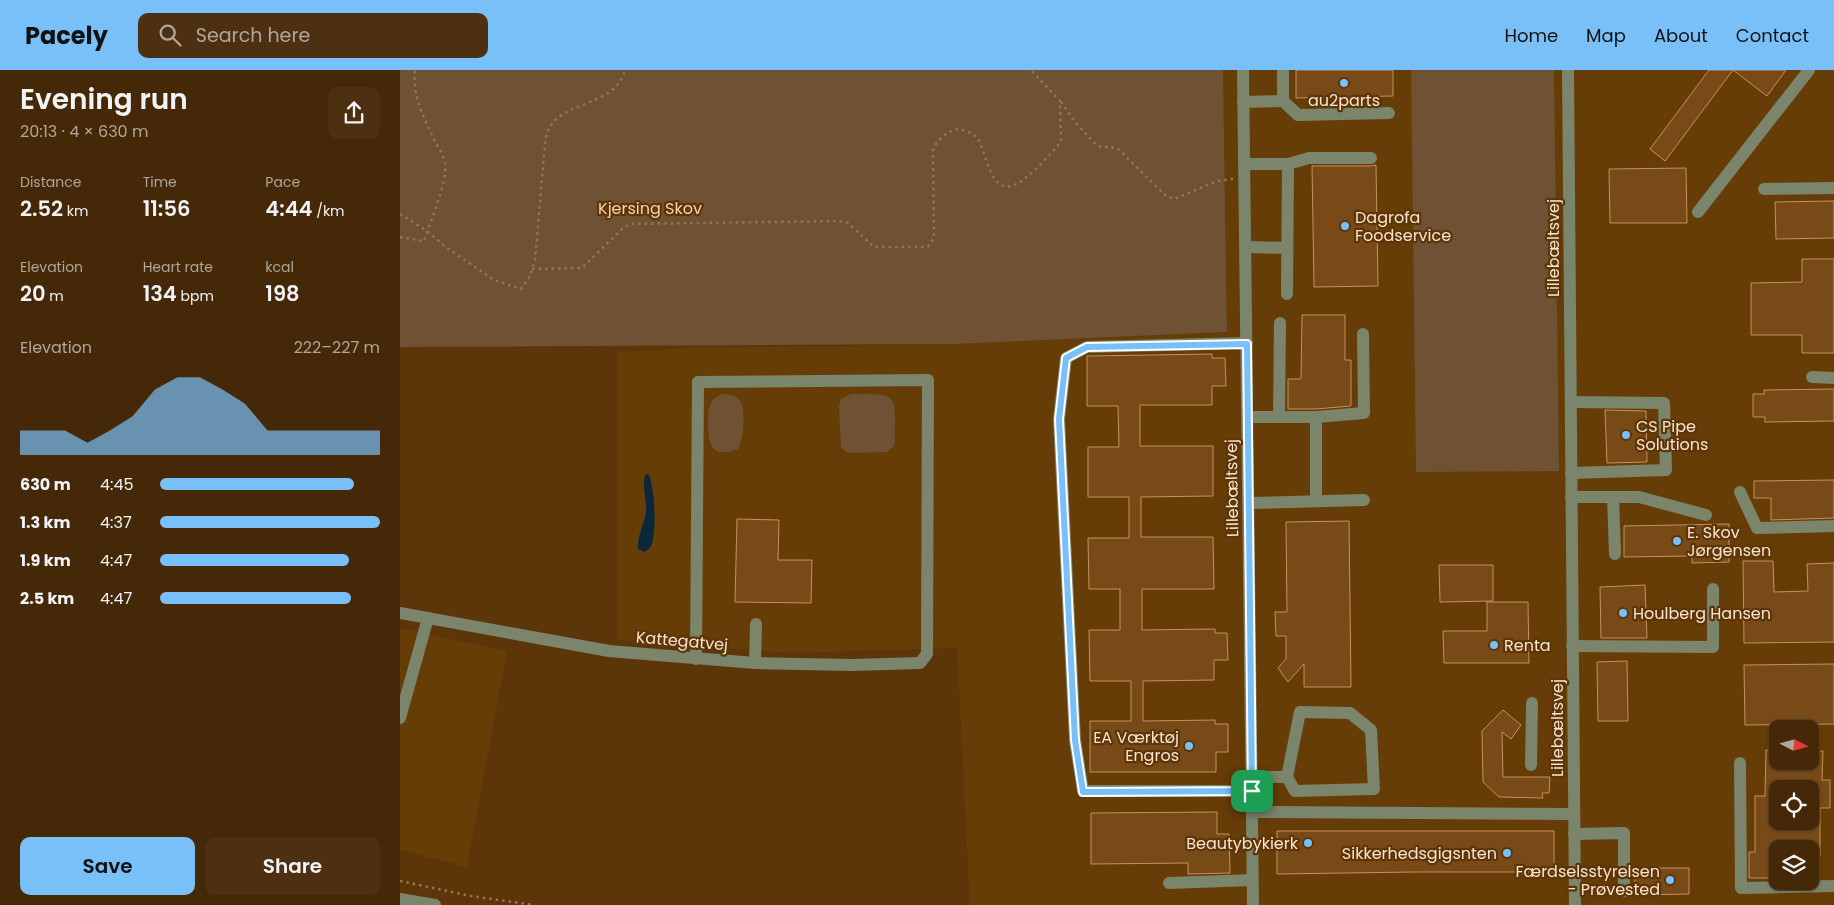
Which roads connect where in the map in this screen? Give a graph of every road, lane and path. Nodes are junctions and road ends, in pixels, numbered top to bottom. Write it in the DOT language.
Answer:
graph roads {
  1 [pos="415,70"];
  2 [pos="625,70"];
  3 [pos="1031,70"];
  4 [pos="1243,70"];
  5 [pos="1283,70"];
  6 [pos="1568,70"];
  7 [pos="1809,70"];
  8 [pos="1060,101"];
  9 [pos="1283,101"];
  10 [pos="1243,102"];
  11 [pos="1389,113"];
  12 [pos="1371,158"];
  13 [pos="1244,164"];
  14 [pos="1288,164"];
  15 [pos="1244,178"];
  16 [pos="1834,188"];
  17 [pos="1764,189"];
  18 [pos="1698,212"];
  19 [pos="400,214"];
  20 [pos="427,231"];
  21 [pos="400,237"];
  22 [pos="1246,247"];
  23 [pos="1287,248"];
  24 [pos="532,269"];
  25 [pos="1287,294"];
  26 [pos="1280,323"];
  27 [pos="1363,334"];
  28 [pos="1247,344"];
  29 [pos="1812,378"];
  30 [pos="1834,378"];
  31 [pos="1570,402"];
  32 [pos="1248,417"];
  33 [pos="1279,417"];
  34 [pos="1316,417"];
  35 [pos="1571,473"];
  36 [pos="1740,492"];
  37 [pos="1571,497"];
  38 [pos="1613,497"];
  39 [pos="1364,500"];
  40 [pos="1316,501"];
  41 [pos="1248,502"];
  42 [pos="1706,515"];
  43 [pos="1834,526"];
  44 [pos="1615,554"];
  45 [pos="1713,589"];
  46 [pos="400,613"];
  47 [pos="428,618"];
  48 [pos="756,624"];
  49 [pos="1572,646"];
  50 [pos="696,659"];
  51 [pos="755,663"];
  52 [pos="402,702"];
  53 [pos="1532,703"];
  54 [pos="400,718"];
  55 [pos="1740,763"];
  56 [pos="1531,765"];
  57 [pos="1251,776"];
  58 [pos="1287,776"];
  59 [pos="1252,791"];
  60 [pos="1252,812"];
  61 [pos="1574,814"];
  62 [pos="1574,834"];
  63 [pos="1252,880"];
  64 [pos="400,881"];
  65 [pos="1170,883"];
  66 [pos="1834,886"];
  67 [pos="1624,891"];
  68 [pos="400,899"];
  69 [pos="435,905"];
  70 [pos="534,905"];
  71 [pos="1252,905"];
  72 [pos="1574,905"];
  1 -- 20 [label="path"];
  2 -- 24 [label="path"];
  3 -- 8 [label="path"];
  4 -- 10 [label="street, Lillebæltsvej"];
  5 -- 9 [label="street"];
  6 -- 31 [label="street, Lillebæltsvej"];
  7 -- 18 [label="street"];
  8 -- 15 [label="path"];
  8 -- 24 [label="path"];
  9 -- 10 [label="street"];
  9 -- 11 [label="street"];
  10 -- 13 [label="street, Lillebæltsvej"];
  12 -- 14 [label="street"];
  13 -- 14 [label="street"];
  13 -- 15 [label="street, Lillebæltsvej"];
  14 -- 23 [label="street"];
  15 -- 22 [label="street, Lillebæltsvej"];
  16 -- 17 [label="street"];
  19 -- 20 [label="path"];
  20 -- 21 [label="path"];
  20 -- 24 [label="path"];
  22 -- 23 [label="street"];
  22 -- 28 [label="street, Lillebæltsvej"];
  23 -- 25 [label="street"];
  26 -- 33 [label="street"];
  27 -- 34 [label="street"];
  28 -- 32 [label="street, Lillebæltsvej"];
  28 -- 59 [label="street"];
  29 -- 30 [label="street"];
  31 -- 35 [label="street, Lillebæltsvej"];
  31 -- 35 [label="street"];
  32 -- 33 [label="street"];
  32 -- 41 [label="street, Lillebæltsvej"];
  33 -- 34 [label="street"];
  34 -- 40 [label="street"];
  35 -- 37 [label="street, Lillebæltsvej"];
  36 -- 43 [label="street"];
  37 -- 38 [label="street"];
  37 -- 49 [label="street, Lillebæltsvej"];
  38 -- 42 [label="street"];
  38 -- 44 [label="street"];
  39 -- 40 [label="street"];
  40 -- 41 [label="street"];
  41 -- 57 [label="street, Lillebæltsvej"];
  45 -- 49 [label="street"];
  46 -- 47 [label="street, Kattegatvej"];
  47 -- 50 [label="street, Kattegatvej"];
  47 -- 52 [label="street"];
  48 -- 51 [label="street"];
  49 -- 61 [label="street, Lillebæltsvej"];
  50 -- 51 [label="street, Kattegatvej"];
  50 -- 51 [label="street, Kattegatvej"];
  52 -- 54 [label="street"];
  53 -- 56 [label="street"];
  55 -- 66 [label="street"];
  57 -- 58 [label="street"];
  57 -- 59 [label="street, Lillebæltsvej"];
  58 -- 58 [label="street"];
  59 -- 60 [label="street, Lillebæltsvej"];
  60 -- 61 [label="street"];
  60 -- 63 [label="street, Lillebæltsvej"];
  61 -- 62 [label="street, Lillebæltsvej"];
  62 -- 67 [label="street"];
  62 -- 72 [label="street, Lillebæltsvej"];
  63 -- 65 [label="street"];
  63 -- 71 [label="street, Lillebæltsvej"];
  64 -- 70 [label="path"];
  68 -- 69 [label="street"];
}
